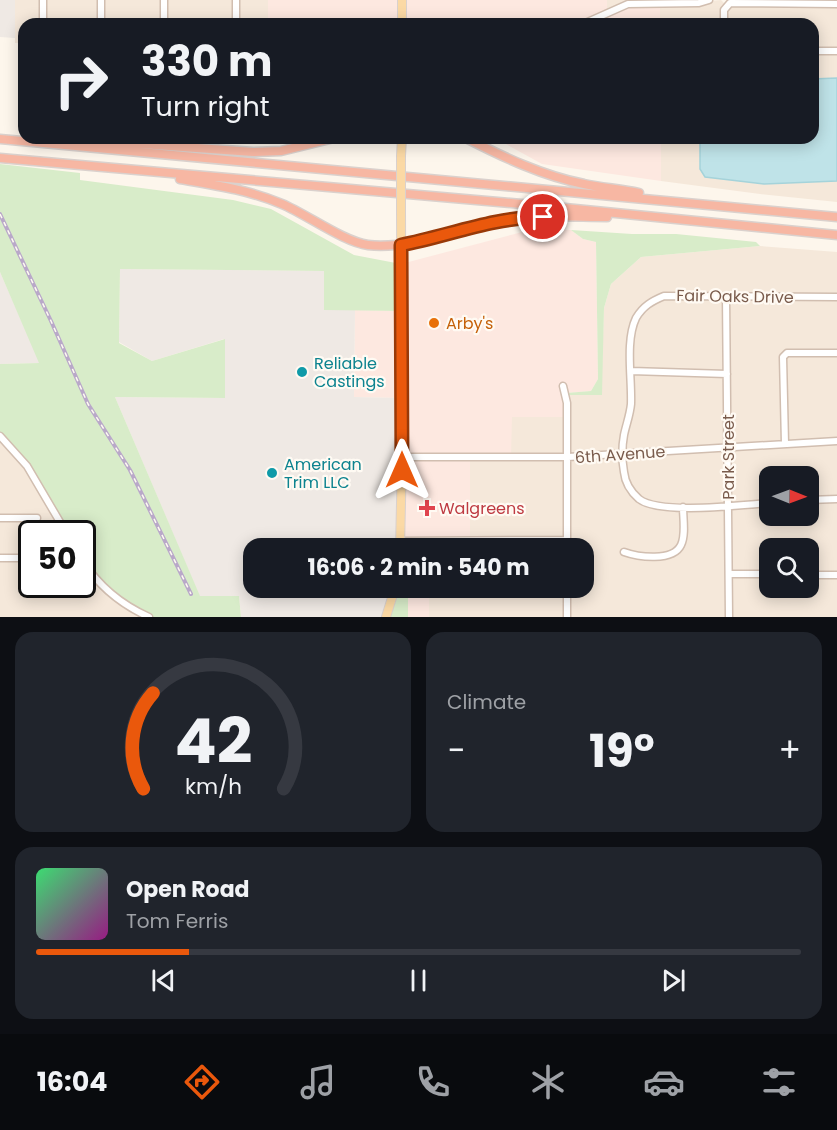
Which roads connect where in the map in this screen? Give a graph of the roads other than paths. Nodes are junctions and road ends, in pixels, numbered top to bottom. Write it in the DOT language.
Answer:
graph roads {
  1 [pos="43,0"];
  2 [pos="101,0"];
  3 [pos="164,0"];
  4 [pos="236,0"];
  5 [pos="402,0"];
  6 [pos="709,0"];
  7 [pos="721,0"];
  8 [pos="837,4"];
  9 [pos="727,6"];
  10 [pos="43,18"];
  11 [pos="101,18"];
  12 [pos="164,18"];
  13 [pos="236,18"];
  14 [pos="402,18"];
  15 [pos="596,18"];
  16 [pos="724,18"];
  17 [pos="819,51"];
  18 [pos="837,51"];
  19 [pos="0,139"];
  20 [pos="18,140"];
  21 [pos="60,144"];
  22 [pos="86,144"];
  23 [pos="141,144"];
  24 [pos="310,144"];
  25 [pos="402,144"];
  26 [pos="478,144"];
  27 [pos="72,145"];
  28 [pos="0,158"];
  29 [pos="132,170"];
  30 [pos="681,202"];
  31 [pos="656,217"];
  32 [pos="837,217"];
  33 [pos="837,236"];
  34 [pos="401,245"];
  35 [pos="726,296"];
  36 [pos="837,297"];
  37 [pos="837,353"];
  38 [pos="631,371"];
  39 [pos="727,374"];
  40 [pos="563,386"];
  41 [pos="0,436"];
  42 [pos="837,441"];
  43 [pos="785,444"];
  44 [pos="728,447"];
  45 [pos="624,455"];
  46 [pos="402,457"];
  47 [pos="568,458"];
  48 [pos="837,499"];
  49 [pos="819,500"];
  50 [pos="759,504"];
  51 [pos="728,506"];
  52 [pos="683,507"];
  53 [pos="0,518"];
  54 [pos="37,518"];
  55 [pos="59,520"];
  56 [pos="400,538"];
  57 [pos="567,538"];
  58 [pos="624,552"];
  59 [pos="0,558"];
  60 [pos="18,558"];
  61 [pos="729,574"];
  62 [pos="759,574"];
  63 [pos="819,575"];
  64 [pos="837,575"];
  65 [pos="96,577"];
  66 [pos="391,598"];
  67 [pos="567,598"];
  68 [pos="149,617"];
  69 [pos="386,617"];
  70 [pos="567,617"];
  71 [pos="729,617"];
  1 -- 10 [label="street"];
  2 -- 11 [label="street"];
  3 -- 12 [label="street"];
  4 -- 13 [label="street"];
  5 -- 14 [label="main road"];
  6 -- 15 [label="street"];
  7 -- 9 [label="street"];
  8 -- 9 [label="street"];
  9 -- 16 [label="street"];
  17 -- 18 [label="street"];
  19 -- 20 [label="highway"];
  21 -- 27 [label="highway"];
  22 -- 27 [label="highway"];
  23 -- 24 [label="highway"];
  25 -- 34 [label="main road, bridge"];
  26 -- 30 [label="highway"];
  27 -- 30 [label="highway"];
  28 -- 29 [label="highway"];
  29 -- 31 [label="highway"];
  29 -- 34 [label="highway"];
  30 -- 32 [label="highway"];
  31 -- 33 [label="highway"];
  31 -- 34 [label="highway"];
  34 -- 46 [label="main road"];
  35 -- 36 [label="street, Fair Oaks Drive"];
  35 -- 38 [label="street, Fair Oaks Drive"];
  35 -- 39 [label="street, Park Street"];
  37 -- 43 [label="street"];
  38 -- 39 [label="street"];
  38 -- 45 [label="street, Fair Oaks Drive"];
  39 -- 44 [label="street, Park Street"];
  40 -- 47 [label="street"];
  41 -- 55 [label="street"];
  42 -- 43 [label="street, 6th Avenue"];
  43 -- 44 [label="street, 6th Avenue"];
  44 -- 45 [label="street, 6th Avenue"];
  44 -- 51 [label="street, Park Street"];
  45 -- 47 [label="street, 6th Avenue"];
  45 -- 52 [label="street, Fair Oaks Drive"];
  46 -- 47 [label="street, 6th Avenue"];
  46 -- 56 [label="main road"];
  47 -- 57 [label="street"];
  48 -- 49 [label="street"];
  50 -- 51 [label="street, Fair Oaks Drive"];
  51 -- 52 [label="street, Fair Oaks Drive"];
  51 -- 61 [label="street, Park Street"];
  52 -- 58 [label="street"];
  53 -- 54 [label="street"];
  59 -- 60 [label="street"];
  61 -- 62 [label="street"];
  61 -- 71 [label="street, Park Street"];
  63 -- 64 [label="street"];
  65 -- 68 [label="street"];
  66 -- 69 [label="main road"];
  67 -- 70 [label="street"];
}
